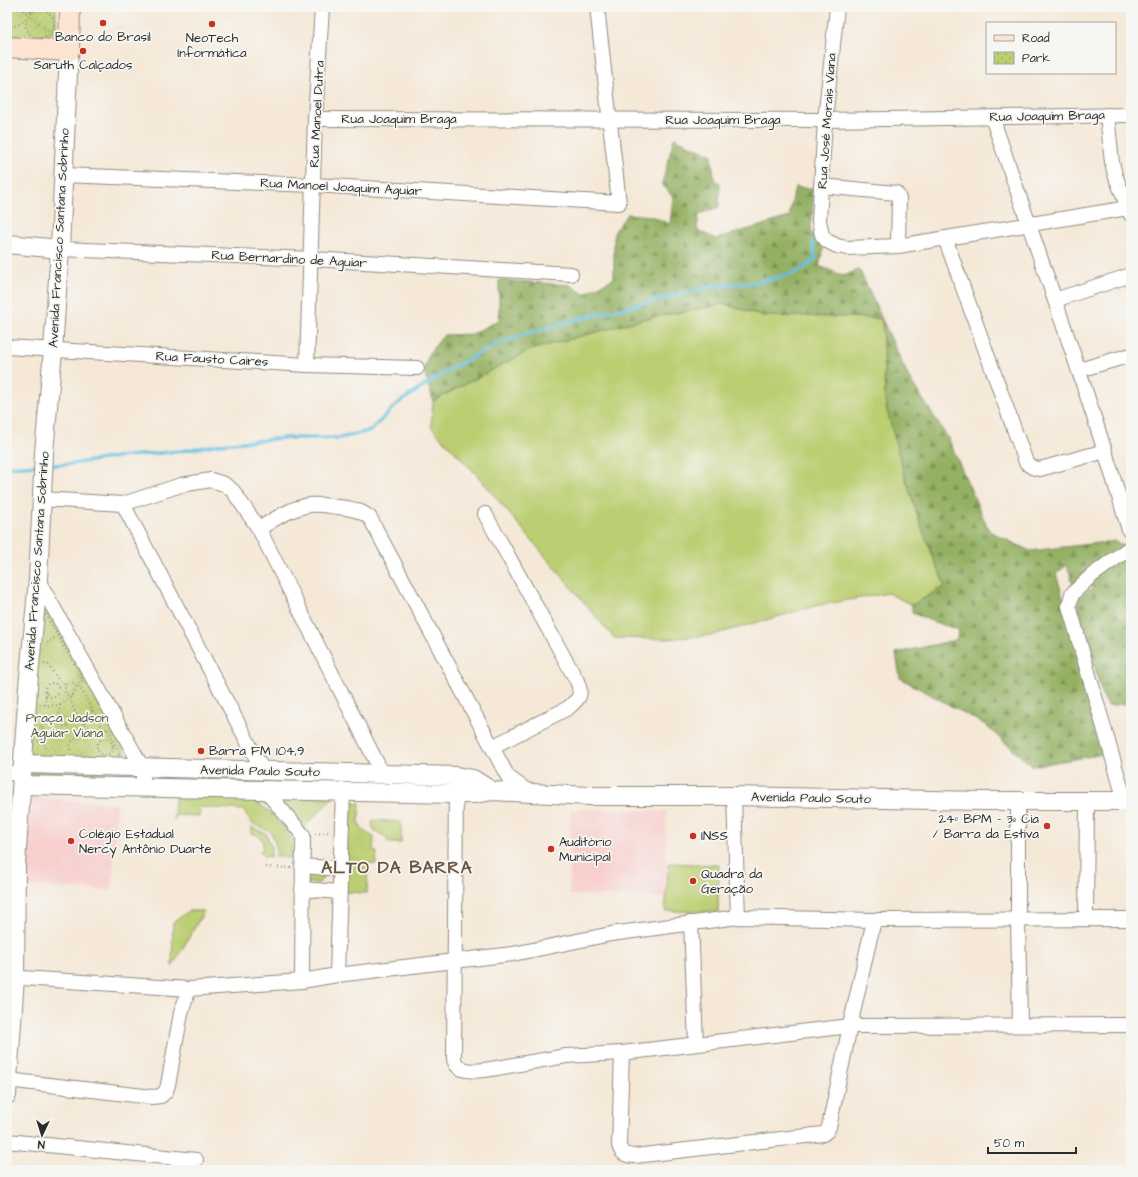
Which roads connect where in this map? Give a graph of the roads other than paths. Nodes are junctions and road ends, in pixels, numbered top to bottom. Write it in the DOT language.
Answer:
graph roads {
  1 [pos="70,7"];
  2 [pos="322,7"];
  3 [pos="597,7"];
  4 [pos="837,7"];
  5 [pos="7,47"];
  6 [pos="69,51"];
  7 [pos="1107,115"];
  8 [pos="1131,115"];
  9 [pos="992,118"];
  10 [pos="315,119"];
  11 [pos="610,119"];
  12 [pos="825,120"];
  13 [pos="64,176"];
  14 [pos="313,185"];
  15 [pos="822,186"];
  16 [pos="1130,212"];
  17 [pos="1029,224"];
  18 [pos="945,238"];
  19 [pos="7,244"];
  20 [pos="898,246"];
  21 [pos="60,249"];
  22 [pos="312,259"];
  23 [pos="571,274"];
  24 [pos="1131,275"];
  25 [pos="1055,300"];
  26 [pos="7,347"];
  27 [pos="53,350"];
  28 [pos="1131,355"];
  29 [pos="307,365"];
  30 [pos="417,368"];
  31 [pos="1079,370"];
  32 [pos="1106,451"];
  33 [pos="42,499"];
  34 [pos="123,504"];
  35 [pos="485,514"];
  36 [pos="259,529"];
  37 [pos="1131,533"];
  38 [pos="1131,547"];
  39 [pos="38,580"];
  40 [pos="492,747"];
  41 [pos="142,767"];
  42 [pos="263,771"];
  43 [pos="382,773"];
  44 [pos="19,774"];
  45 [pos="456,776"];
  46 [pos="144,788"];
  47 [pos="265,790"];
  48 [pos="492,791"];
  49 [pos="343,792"];
  50 [pos="529,792"];
  51 [pos="455,794"];
  52 [pos="734,796"];
  53 [pos="1018,801"];
  54 [pos="1087,801"];
  55 [pos="1128,801"];
  56 [pos="11,864"];
  57 [pos="302,867"];
  58 [pos="340,869"];
  59 [pos="302,889"];
  60 [pos="339,892"];
  61 [pos="738,917"];
  62 [pos="1018,919"];
  63 [pos="1086,919"];
  64 [pos="1131,919"];
  65 [pos="874,920"];
  66 [pos="692,923"];
  67 [pos="455,960"];
  68 [pos="337,974"];
  69 [pos="11,978"];
  70 [pos="302,981"];
  71 [pos="189,989"];
  72 [pos="1020,1025"];
  73 [pos="1131,1025"];
  74 [pos="850,1026"];
  75 [pos="696,1043"];
  76 [pos="622,1053"];
  77 [pos="8,1085"];
  78 [pos="7,1141"];
  79 [pos="196,1160"];
  1 -- 6 [label="main road"];
  2 -- 10 [label="street, Rua Manoel Dutra"];
  3 -- 11 [label="street"];
  4 -- 12 [label="street, Rua José Morais Viana"];
  5 -- 6 [label="main road"];
  6 -- 13 [label="street, Avenida Francisco Santana Sobrinho"];
  7 -- 8 [label="street, Rua Joaquim Braga"];
  7 -- 9 [label="street, Rua Joaquim Braga"];
  7 -- 16 [label="street"];
  9 -- 12 [label="street, Rua Joaquim Braga"];
  9 -- 17 [label="street"];
  10 -- 11 [label="street, Rua Joaquim Braga"];
  10 -- 14 [label="street, Rua Manoel Dutra"];
  11 -- 12 [label="street, Rua Joaquim Braga"];
  11 -- 14 [label="street, Rua Manoel Joaquim Aguiar"];
  12 -- 15 [label="street, Rua José Morais Viana"];
  13 -- 14 [label="street, Rua Manoel Joaquim Aguiar"];
  13 -- 21 [label="street, Avenida Francisco Santana Sobrinho"];
  14 -- 22 [label="street, Rua Manoel Dutra"];
  15 -- 20 [label="street"];
  15 -- 20 [label="street, Rua José Morais Viana"];
  16 -- 17 [label="street"];
  17 -- 18 [label="street"];
  17 -- 25 [label="street"];
  18 -- 20 [label="street"];
  18 -- 32 [label="street"];
  19 -- 21 [label="street, Rua Bernardino de Aguiar"];
  21 -- 22 [label="street, Rua Bernardino de Aguiar"];
  21 -- 27 [label="street, Avenida Francisco Santana Sobrinho"];
  22 -- 23 [label="street, Rua Bernardino de Aguiar"];
  22 -- 29 [label="street, Rua Manoel Dutra"];
  24 -- 25 [label="street"];
  25 -- 31 [label="street"];
  26 -- 27 [label="street, Rua Fausto Caires"];
  27 -- 29 [label="street, Rua Fausto Caires"];
  27 -- 33 [label="street, Avenida Francisco Santana Sobrinho"];
  28 -- 31 [label="street"];
  29 -- 30 [label="street, Rua Fausto Caires"];
  31 -- 32 [label="street"];
  32 -- 37 [label="street"];
  33 -- 34 [label="street"];
  33 -- 39 [label="street, Avenida Francisco Santana Sobrinho"];
  34 -- 36 [label="street"];
  34 -- 42 [label="street"];
  35 -- 40 [label="street"];
  36 -- 40 [label="street"];
  36 -- 43 [label="street"];
  38 -- 55 [label="street"];
  39 -- 41 [label="street"];
  39 -- 44 [label="street, Avenida Francisco Santana Sobrinho"];
  40 -- 50 [label="street"];
  41 -- 42 [label="street, Avenida Paulo Souto"];
  41 -- 44 [label="street, Avenida Paulo Souto"];
  41 -- 46 [label="street"];
  42 -- 43 [label="street, Avenida Paulo Souto"];
  43 -- 45 [label="street, Avenida Paulo Souto"];
  44 -- 46 [label="street, Avenida Paulo Souto"];
  44 -- 56 [label="street, Avenida Francisco Santana Sobrinho"];
  45 -- 48 [label="street, Avenida Paulo Souto"];
  45 -- 51 [label="street"];
  46 -- 47 [label="street, Avenida Paulo Souto"];
  47 -- 49 [label="street, Avenida Paulo Souto"];
  47 -- 57 [label="street"];
  48 -- 50 [label="street, Avenida Paulo Souto"];
  48 -- 51 [label="street, Avenida Paulo Souto"];
  49 -- 51 [label="street, Avenida Paulo Souto"];
  49 -- 58 [label="street"];
  50 -- 52 [label="street, Avenida Paulo Souto"];
  51 -- 67 [label="street"];
  52 -- 53 [label="street, Avenida Paulo Souto"];
  52 -- 61 [label="street"];
  53 -- 54 [label="street, Avenida Paulo Souto"];
  53 -- 62 [label="street"];
  54 -- 55 [label="street, Avenida Paulo Souto"];
  54 -- 63 [label="street"];
  56 -- 69 [label="street, Avenida Francisco Santana Sobrinho"];
  57 -- 58 [label="street"];
  57 -- 59 [label="street"];
  58 -- 60 [label="street"];
  59 -- 60 [label="street"];
  59 -- 70 [label="street"];
  60 -- 68 [label="street"];
  61 -- 65 [label="street"];
  61 -- 66 [label="street"];
  62 -- 63 [label="street"];
  62 -- 65 [label="street"];
  62 -- 72 [label="street"];
  63 -- 64 [label="street"];
  65 -- 74 [label="street"];
  66 -- 67 [label="street"];
  66 -- 75 [label="street"];
  67 -- 68 [label="street"];
  67 -- 76 [label="street"];
  68 -- 70 [label="street"];
  69 -- 71 [label="street"];
  69 -- 77 [label="street, Avenida Francisco Santana Sobrinho"];
  70 -- 71 [label="street"];
  71 -- 77 [label="street"];
  72 -- 73 [label="street"];
  72 -- 74 [label="street"];
  74 -- 75 [label="street"];
  74 -- 76 [label="street"];
  75 -- 76 [label="street"];
  78 -- 79 [label="street"];
}
